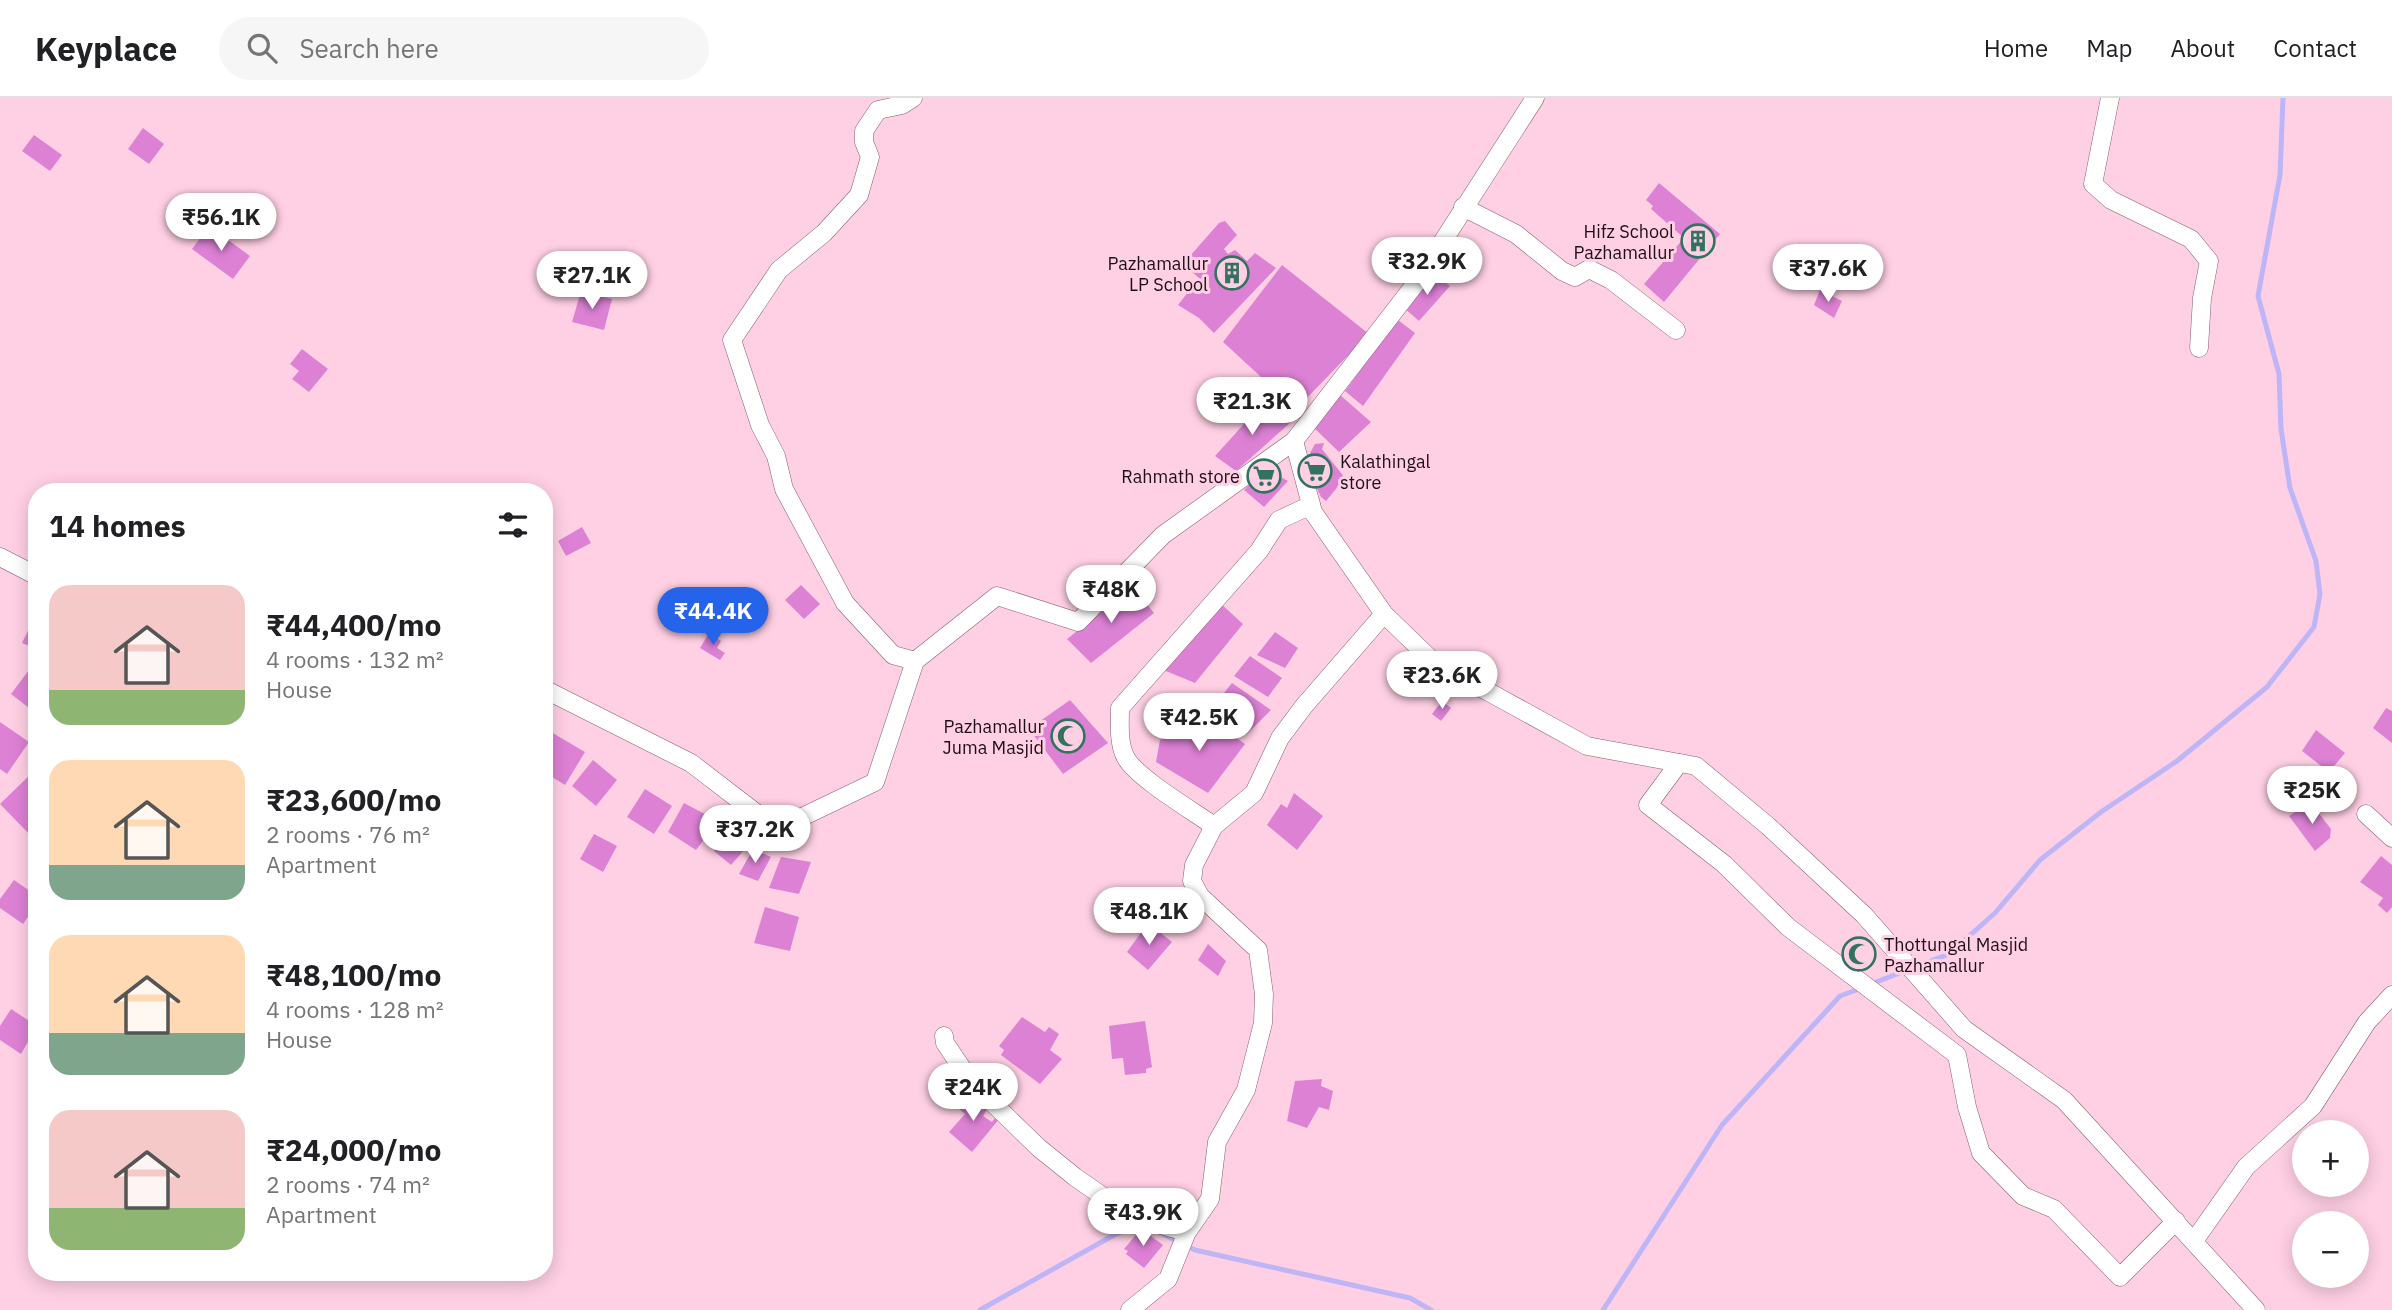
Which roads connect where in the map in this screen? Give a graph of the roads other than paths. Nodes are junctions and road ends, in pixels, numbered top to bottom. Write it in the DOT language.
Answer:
graph roads {
  1 [pos="913,98"];
  2 [pos="1535,98"];
  3 [pos="2110,98"];
  4 [pos="1463,207"];
  5 [pos="1676,330"];
  6 [pos="2199,348"];
  7 [pos="1294,441"];
  8 [pos="1311,505"];
  9 [pos="0,557"];
  10 [pos="28,571"];
  11 [pos="1384,614"];
  12 [pos="915,661"];
  13 [pos="553,694"];
  14 [pos="1679,764"];
  15 [pos="2366,814"];
  16 [pos="1214,826"];
  17 [pos="2392,838"];
  18 [pos="2392,995"];
  19 [pos="944,1036"];
  20 [pos="2176,1222"];
  21 [pos="1187,1233"];
  22 [pos="2194,1241"];
  23 [pos="1130,1310"];
  24 [pos="2256,1310"];
  1 -- 12 [label="street"];
  2 -- 4 [label="street"];
  3 -- 6 [label="street"];
  4 -- 5 [label="street"];
  4 -- 7 [label="street"];
  7 -- 8 [label="street"];
  7 -- 12 [label="street"];
  8 -- 11 [label="street"];
  8 -- 16 [label="street"];
  9 -- 10 [label="street"];
  11 -- 14 [label="street"];
  11 -- 16 [label="street"];
  12 -- 13 [label="street"];
  14 -- 20 [label="street"];
  14 -- 20 [label="street"];
  15 -- 17 [label="street"];
  16 -- 21 [label="street"];
  18 -- 22 [label="street"];
  19 -- 21 [label="street"];
  20 -- 22 [label="street"];
  21 -- 23 [label="street"];
  22 -- 24 [label="street"];
}
